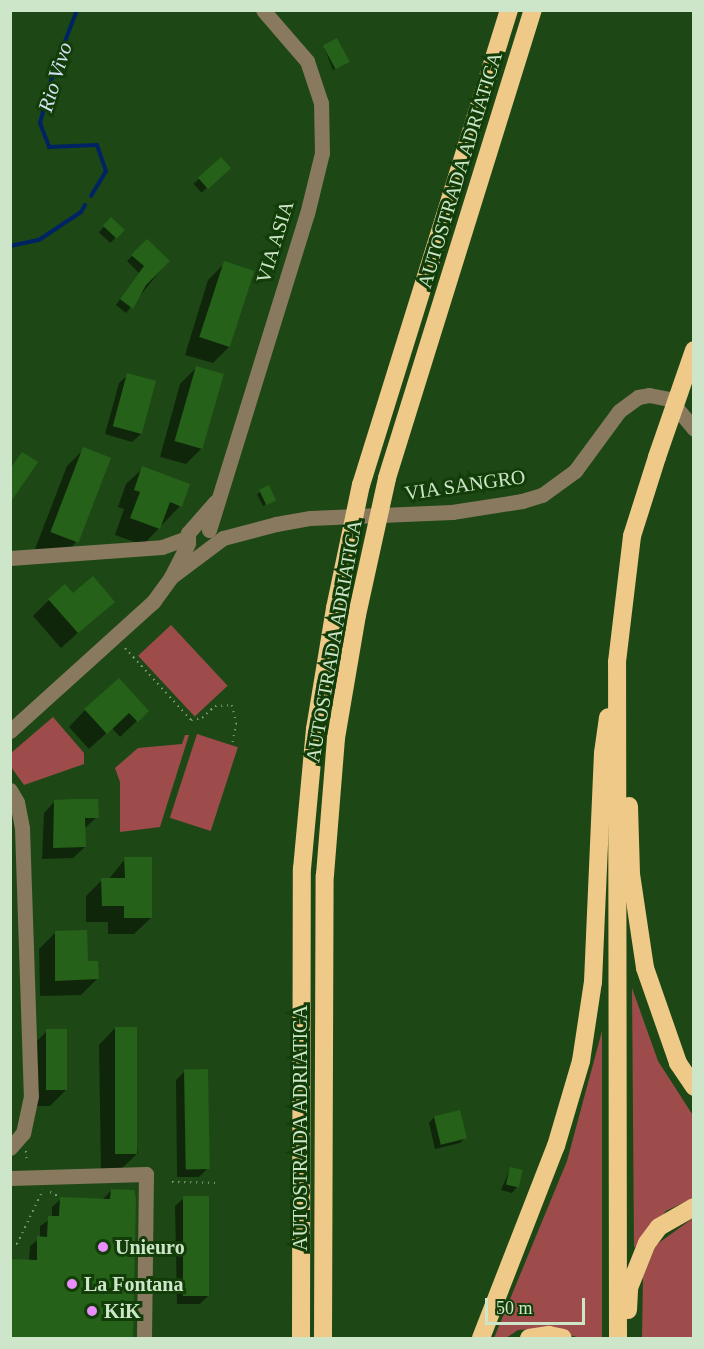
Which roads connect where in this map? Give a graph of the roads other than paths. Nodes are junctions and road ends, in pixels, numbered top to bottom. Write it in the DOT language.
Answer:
graph roads {
  1 [pos="263,10"];
  2 [pos="509,10"];
  3 [pos="533,10"];
  4 [pos="693,350"];
  5 [pos="693,429"];
  6 [pos="219,497"];
  7 [pos="189,536"];
  8 [pos="211,540"];
  9 [pos="162,548"];
  10 [pos="10,558"];
  11 [pos="180,559"];
  12 [pos="171,577"];
  13 [pos="617,662"];
  14 [pos="10,731"];
  15 [pos="10,790"];
  16 [pos="693,1087"];
  17 [pos="10,1148"];
  18 [pos="10,1178"];
  19 [pos="693,1207"];
  20 [pos="144,1338"];
  21 [pos="301,1338"];
  22 [pos="323,1338"];
  23 [pos="481,1338"];
  24 [pos="529,1338"];
  25 [pos="563,1338"];
  26 [pos="618,1338"];
  27 [pos="628,1338"];
  1 -- 6 [label="street, VIA ASIA"];
  2 -- 21 [label="highway, AUTOSTRADA ADRIATICA, bridge"];
  3 -- 22 [label="highway, AUTOSTRADA ADRIATICA, bridge"];
  4 -- 13 [label="highway, bridge"];
  5 -- 8 [label="street, VIA SANGRO"];
  6 -- 7 [label="street, VIA ASIA"];
  6 -- 8 [label="street, VIA ASIA"];
  7 -- 8 [label="street"];
  7 -- 8 [label="street"];
  7 -- 9 [label="street"];
  7 -- 11 [label="street, VIA ASIA"];
  8 -- 12 [label="street, VIA ASIA"];
  9 -- 10 [label="street"];
  9 -- 11 [label="street"];
  11 -- 12 [label="street, VIA ASIA"];
  12 -- 14 [label="street, VIA ASIA"];
  13 -- 16 [label="highway"];
  13 -- 23 [label="highway"];
  13 -- 26 [label="highway"];
  15 -- 17 [label="street"];
  18 -- 20 [label="street"];
  19 -- 27 [label="highway"];
  24 -- 25 [label="highway"];
}
